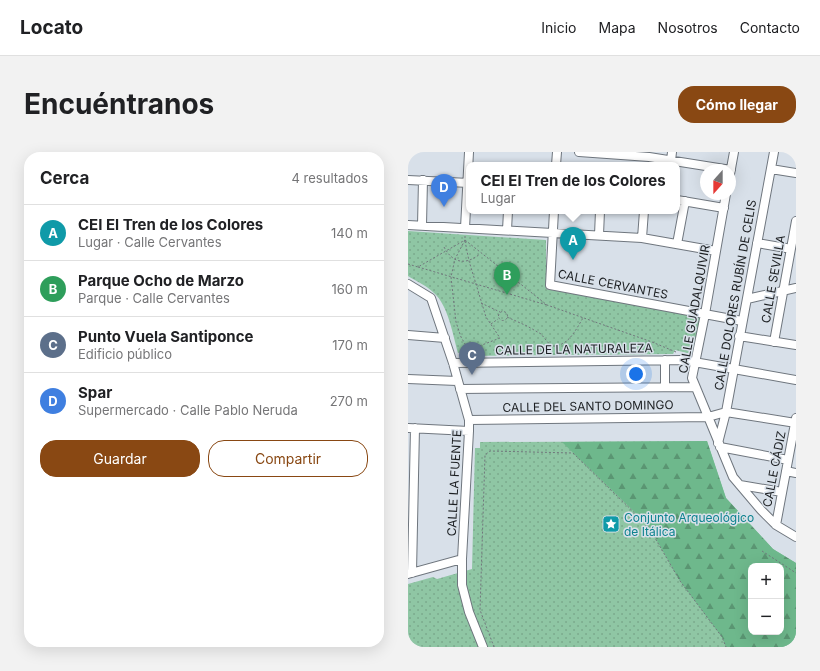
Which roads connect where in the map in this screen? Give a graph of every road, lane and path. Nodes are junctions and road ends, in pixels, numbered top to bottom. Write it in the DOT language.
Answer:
graph roads {
  1 [pos="469,152"];
  2 [pos="557,152"];
  3 [pos="579,152"];
  4 [pos="734,152"];
  5 [pos="774,152"];
  6 [pos="624,154"];
  7 [pos="672,156"];
  8 [pos="648,161"];
  9 [pos="469,162"];
  10 [pos="556,162"];
  11 [pos="701,164"];
  12 [pos="732,164"];
  13 [pos="771,169"];
  14 [pos="796,173"];
  15 [pos="408,180"];
  16 [pos="423,180"];
  17 [pos="466,183"];
  18 [pos="725,200"];
  19 [pos="681,201"];
  20 [pos="724,208"];
  21 [pos="680,212"];
  22 [pos="466,213"];
  23 [pos="508,214"];
  24 [pos="554,214"];
  25 [pos="600,214"];
  26 [pos="644,214"];
  27 [pos="680,214"];
  28 [pos="796,221"];
  29 [pos="408,225"];
  30 [pos="422,225"];
  31 [pos="465,228"];
  32 [pos="507,230"];
  33 [pos="553,233"];
  34 [pos="599,235"];
  35 [pos="642,238"];
  36 [pos="465,240"];
  37 [pos="757,243"];
  38 [pos="677,244"];
  39 [pos="444,247"];
  40 [pos="786,248"];
  41 [pos="446,250"];
  42 [pos="716,250"];
  43 [pos="481,253"];
  44 [pos="455,259"];
  45 [pos="469,261"];
  46 [pos="408,264"];
  47 [pos="418,267"];
  48 [pos="451,277"];
  49 [pos="408,284"];
  50 [pos="476,284"];
  51 [pos="796,288"];
  52 [pos="783,291"];
  53 [pos="747,299"];
  54 [pos="481,303"];
  55 [pos="547,305"];
  56 [pos="500,312"];
  57 [pos="705,314"];
  58 [pos="507,317"];
  59 [pos="584,318"];
  60 [pos="499,319"];
  61 [pos="742,321"];
  62 [pos="490,324"];
  63 [pos="408,335"];
  64 [pos="739,336"];
  65 [pos="445,338"];
  66 [pos="774,342"];
  67 [pos="796,345"];
  68 [pos="469,350"];
  69 [pos="665,360"];
  70 [pos="683,360"];
  71 [pos="453,363"];
  72 [pos="695,363"];
  73 [pos="733,370"];
  74 [pos="408,379"];
  75 [pos="796,380"];
  76 [pos="458,385"];
  77 [pos="665,387"];
  78 [pos="695,387"];
  79 [pos="726,412"];
  80 [pos="708,417"];
  81 [pos="469,420"];
  82 [pos="796,421"];
  83 [pos="411,428"];
  84 [pos="469,431"];
  85 [pos="719,445"];
  86 [pos="788,460"];
  87 [pos="786,471"];
  88 [pos="796,473"];
  89 [pos="740,484"];
  90 [pos="782,492"];
  91 [pos="776,525"];
  92 [pos="796,537"];
  93 [pos="762,551"];
  94 [pos="462,560"];
  95 [pos="410,573"];
  96 [pos="796,573"];
  97 [pos="483,647"];
  98 [pos="494,647"];
  99 [pos="726,647"];
  1 -- 9 [label="street"];
  2 -- 10 [label="street"];
  3 -- 6 [label="street"];
  4 -- 12 [label="street"];
  5 -- 13 [label="street, CALLE DOLORES RUBÍN DE CELIS"];
  6 -- 8 [label="street"];
  7 -- 8 [label="street"];
  7 -- 11 [label="street"];
  13 -- 14 [label="street"];
  13 -- 37 [label="street, CALLE DOLORES RUBÍN DE CELIS"];
  15 -- 16 [label="street"];
  16 -- 17 [label="street"];
  16 -- 30 [label="street"];
  18 -- 20 [label="street, CALLE GUADALQUIVIR"];
  19 -- 20 [label="street"];
  19 -- 21 [label="street"];
  20 -- 42 [label="street, CALLE GUADALQUIVIR"];
  22 -- 31 [label="street"];
  23 -- 32 [label="street"];
  24 -- 33 [label="street, CALLE CERVANTES"];
  25 -- 34 [label="street"];
  26 -- 35 [label="street"];
  27 -- 38 [label="street"];
  28 -- 52 [label="street, CALLE SEVILLA"];
  29 -- 30 [label="street"];
  30 -- 31 [label="street"];
  31 -- 32 [label="street"];
  31 -- 36 [label="path"];
  32 -- 33 [label="street"];
  33 -- 34 [label="street"];
  33 -- 57 [label="street, CALLE CERVANTES"];
  34 -- 35 [label="street"];
  35 -- 38 [label="street"];
  36 -- 41 [label="path"];
  36 -- 43 [label="path"];
  36 -- 44 [label="path"];
  36 -- 45 [label="path"];
  37 -- 40 [label="street"];
  37 -- 53 [label="street, CALLE DOLORES RUBÍN DE CELIS"];
  38 -- 42 [label="street"];
  39 -- 41 [label="path"];
  41 -- 44 [label="path"];
  41 -- 47 [label="path"];
  42 -- 57 [label="street, CALLE GUADALQUIVIR"];
  43 -- 45 [label="path"];
  43 -- 55 [label="path"];
  44 -- 45 [label="path"];
  44 -- 48 [label="path"];
  45 -- 50 [label="path"];
  46 -- 47 [label="path"];
  47 -- 48 [label="path"];
  48 -- 50 [label="path"];
  48 -- 68 [label="path"];
  49 -- 65 [label="street, CALLE LA FUENTE"];
  50 -- 54 [label="path"];
  50 -- 55 [label="path"];
  51 -- 52 [label="street"];
  52 -- 53 [label="street"];
  52 -- 66 [label="street, CALLE SEVILLA"];
  53 -- 61 [label="street, CALLE DOLORES RUBÍN DE CELIS"];
  54 -- 56 [label="path"];
  54 -- 62 [label="path"];
  55 -- 59 [label="path"];
  56 -- 58 [label="path"];
  56 -- 60 [label="path"];
  57 -- 61 [label="street, CALLE CERVANTES"];
  57 -- 72 [label="street, CALLE GUADALQUIVIR"];
  58 -- 59 [label="path"];
  58 -- 60 [label="path"];
  59 -- 70 [label="path"];
  60 -- 62 [label="path"];
  61 -- 64 [label="street, CALLE DOLORES RUBÍN DE CELIS"];
  62 -- 68 [label="path"];
  63 -- 65 [label="street"];
  64 -- 66 [label="street"];
  64 -- 73 [label="street, CALLE DOLORES RUBÍN DE CELIS"];
  65 -- 71 [label="street, CALLE LA FUENTE"];
  66 -- 67 [label="street"];
  68 -- 71 [label="path"];
  69 -- 70 [label="street, CALLE DE LA NATURALEZA"];
  69 -- 71 [label="street, CALLE DE LA NATURALEZA"];
  69 -- 77 [label="street"];
  70 -- 72 [label="street, CALLE DE LA NATURALEZA"];
  71 -- 76 [label="street, CALLE LA FUENTE"];
  72 -- 73 [label="street, CALLE DE LA NATURALEZA"];
  72 -- 78 [label="street, CALLE GUADALQUIVIR"];
  73 -- 75 [label="street, CALLE DE LA NATURALEZA"];
  73 -- 79 [label="street, CALLE DOLORES RUBÍN DE CELIS"];
  74 -- 76 [label="street"];
  76 -- 77 [label="street"];
  76 -- 81 [label="street, CALLE LA FUENTE"];
  77 -- 78 [label="street"];
  78 -- 80 [label="street, CALLE GUADALQUIVIR"];
  79 -- 80 [label="street, CALLE DEL SANTO DOMINGO"];
  79 -- 82 [label="street"];
  79 -- 85 [label="street, CALLE DOLORES RUBÍN DE CELIS"];
  80 -- 81 [label="street, CALLE DEL SANTO DOMINGO"];
  80 -- 85 [label="street, CALLE GUADALQUIVIR"];
  81 -- 84 [label="street, CALLE LA FUENTE"];
  82 -- 86 [label="street, CALLE CÁDIZ"];
  83 -- 84 [label="street"];
  83 -- 95 [label="street"];
  84 -- 94 [label="street, CALLE LA FUENTE"];
  85 -- 86 [label="street"];
  85 -- 89 [label="street, CALLE GUADALQUIVIR"];
  86 -- 87 [label="street, CALLE CÁDIZ"];
  87 -- 88 [label="street"];
  87 -- 90 [label="street, CALLE CÁDIZ"];
  89 -- 90 [label="street"];
  89 -- 91 [label="street, CALLE GUADALQUIVIR"];
  90 -- 91 [label="street, CALLE CÁDIZ"];
  91 -- 92 [label="street, CALLE GUADALQUIVIR"];
  93 -- 96 [label="path"];
  94 -- 95 [label="street"];
  94 -- 97 [label="street, CALLE LA FUENTE"];
  98 -- 99 [label="path"];
}
